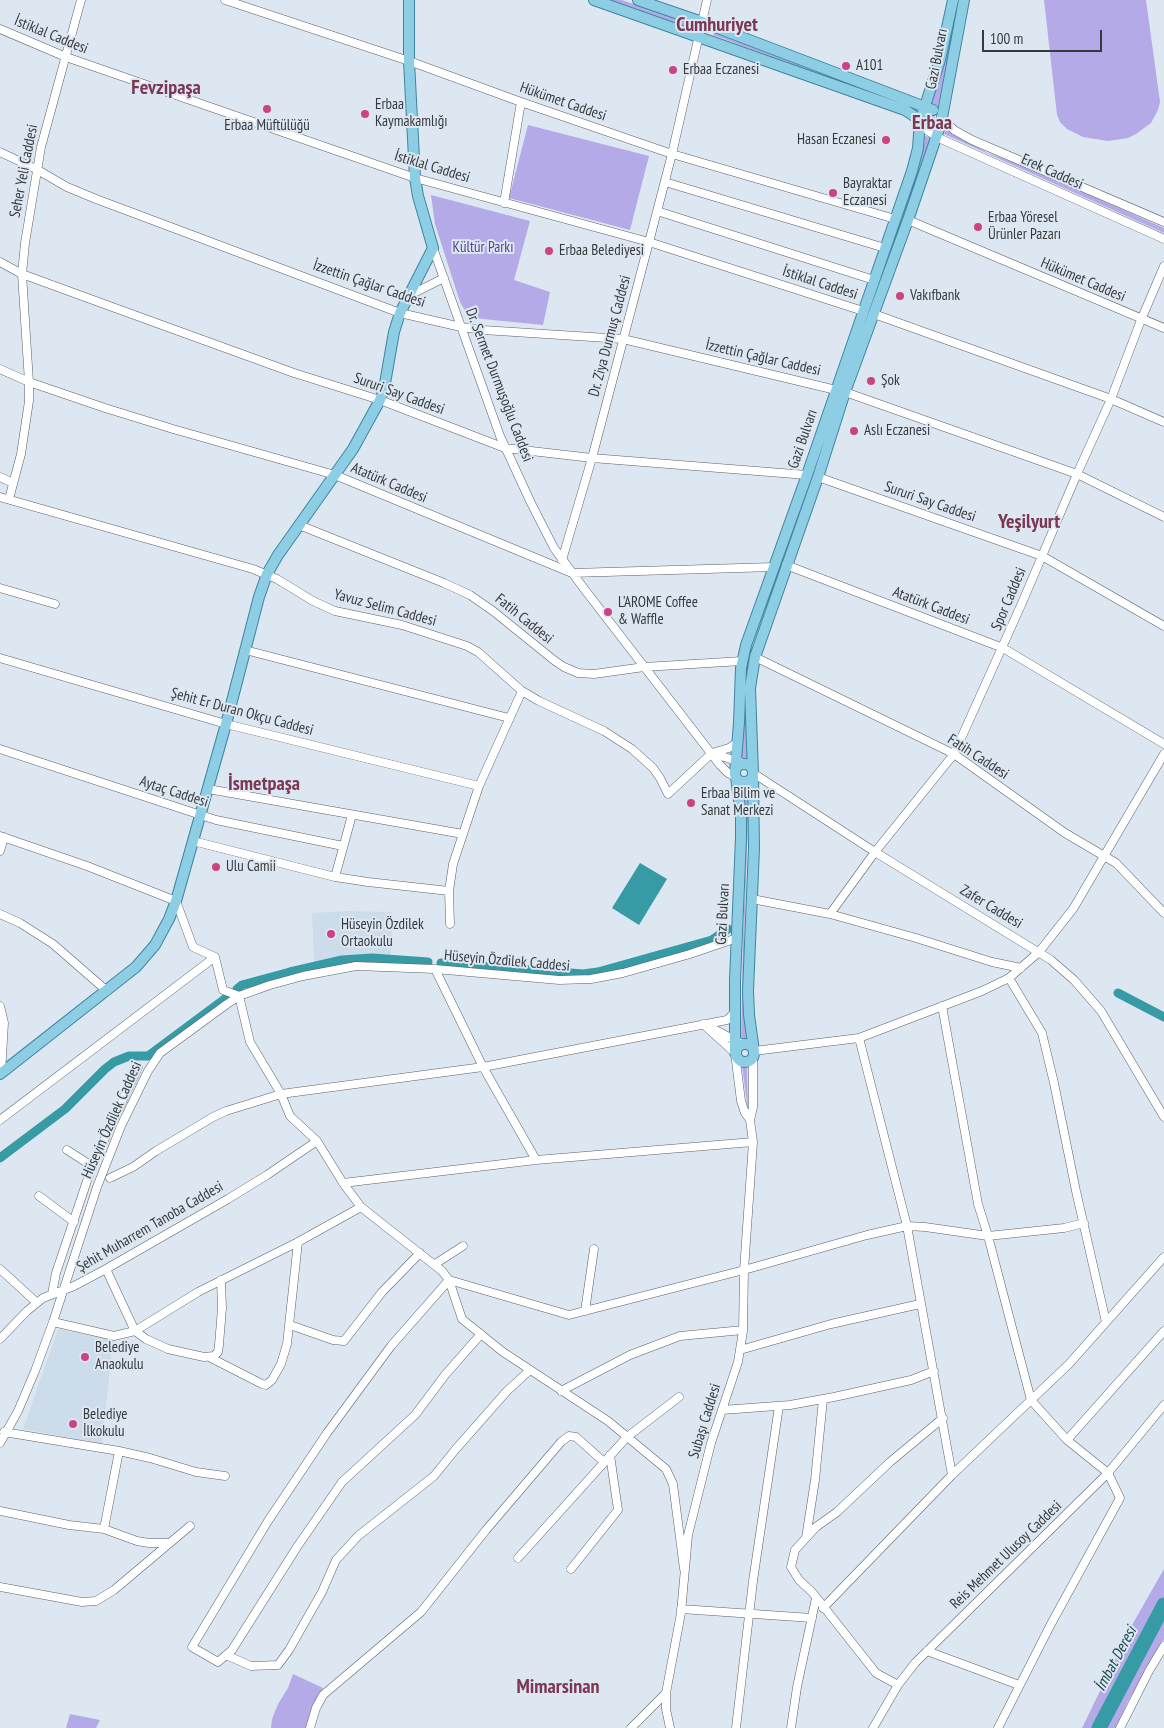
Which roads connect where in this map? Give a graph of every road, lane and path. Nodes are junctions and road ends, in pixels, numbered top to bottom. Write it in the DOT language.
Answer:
graph roads {
  1 [pos="81,0"];
  2 [pos="225,0"];
  3 [pos="409,0"];
  4 [pos="594,0"];
  5 [pos="638,0"];
  6 [pos="708,0"];
  7 [pos="952,0"];
  8 [pos="964,0"];
  9 [pos="702,22"];
  10 [pos="0,29"];
  11 [pos="699,37"];
  12 [pos="66,57"];
  13 [pos="409,61"];
  14 [pos="520,102"];
  15 [pos="932,121"];
  16 [pos="0,152"];
  17 [pos="672,154"];
  18 [pos="36,169"];
  19 [pos="415,178"];
  20 [pos="665,182"];
  21 [pos="504,203"];
  22 [pos="657,211"];
  23 [pos="895,219"];
  24 [pos="908,220"];
  25 [pos="1164,222"];
  26 [pos="1164,239"];
  27 [pos="649,242"];
  28 [pos="433,248"];
  29 [pos="885,248"];
  30 [pos="0,262"];
  31 [pos="1164,266"];
  32 [pos="22,274"];
  33 [pos="444,278"];
  34 [pos="874,280"];
  35 [pos="408,296"];
  36 [pos="863,311"];
  37 [pos="400,313"];
  38 [pos="874,314"];
  39 [pos="1141,320"];
  40 [pos="461,327"];
  41 [pos="1164,328"];
  42 [pos="623,339"];
  43 [pos="0,369"];
  44 [pos="29,382"];
  45 [pos="841,391"];
  46 [pos="1111,399"];
  47 [pos="380,400"];
  48 [pos="1164,422"];
  49 [pos="505,448"];
  50 [pos="592,458"];
  51 [pos="1077,474"];
  52 [pos="335,475"];
  53 [pos="807,475"];
  54 [pos="818,477"];
  55 [pos="0,478"];
  56 [pos="13,484"];
  57 [pos="0,496"];
  58 [pos="8,499"];
  59 [pos="1164,516"];
  60 [pos="299,525"];
  61 [pos="1042,556"];
  62 [pos="562,560"];
  63 [pos="786,565"];
  64 [pos="774,566"];
  65 [pos="572,573"];
  66 [pos="267,574"];
  67 [pos="0,588"];
  68 [pos="54,604"];
  69 [pos="1164,626"];
  70 [pos="1002,648"];
  71 [pos="245,650"];
  72 [pos="755,656"];
  73 [pos="0,658"];
  74 [pos="742,661"];
  75 [pos="644,667"];
  76 [pos="522,691"];
  77 [pos="509,718"];
  78 [pos="226,724"];
  79 [pos="738,742"];
  80 [pos="1164,744"];
  81 [pos="0,749"];
  82 [pos="712,753"];
  83 [pos="954,754"];
  84 [pos="1164,754"];
  85 [pos="738,769"];
  86 [pos="753,775"];
  87 [pos="479,786"];
  88 [pos="208,789"];
  89 [pos="352,815"];
  90 [pos="200,816"];
  91 [pos="463,834"];
  92 [pos="2,836"];
  93 [pos="193,841"];
  94 [pos="344,846"];
  95 [pos="0,851"];
  96 [pos="874,852"];
  97 [pos="1105,856"];
  98 [pos="335,877"];
  99 [pos="449,891"];
  100 [pos="752,899"];
  101 [pos="176,902"];
  102 [pos="1164,913"];
  103 [pos="0,914"];
  104 [pos="830,914"];
  105 [pos="450,924"];
  106 [pos="737,938"];
  107 [pos="1039,952"];
  108 [pos="215,957"];
  109 [pos="1021,968"];
  110 [pos="435,969"];
  111 [pos="1009,978"];
  112 [pos="106,991"];
  113 [pos="239,996"];
  114 [pos="942,1006"];
  115 [pos="1,1011"];
  116 [pos="735,1012"];
  117 [pos="703,1024"];
  118 [pos="859,1038"];
  119 [pos="739,1041"];
  120 [pos="735,1053"];
  121 [pos="754,1054"];
  122 [pos="138,1066"];
  123 [pos="482,1067"];
  124 [pos="0,1073"];
  125 [pos="281,1094"];
  126 [pos="1164,1117"];
  127 [pos="0,1120"];
  128 [pos="750,1120"];
  129 [pos="317,1141"];
  130 [pos="753,1142"];
  131 [pos="67,1150"];
  132 [pos="536,1160"];
  133 [pos="92,1166"];
  134 [pos="110,1178"];
  135 [pos="344,1183"];
  136 [pos="40,1196"];
  137 [pos="361,1207"];
  138 [pos="74,1222"];
  139 [pos="1084,1223"];
  140 [pos="907,1226"];
  141 [pos="988,1236"];
  142 [pos="298,1242"];
  143 [pos="463,1246"];
  144 [pos="594,1249"];
  145 [pos="420,1253"];
  146 [pos="1164,1257"];
  147 [pos="435,1264"];
  148 [pos="0,1269"];
  149 [pos="106,1269"];
  150 [pos="744,1270"];
  151 [pos="221,1280"];
  152 [pos="449,1280"];
  153 [pos="63,1291"];
  154 [pos="52,1294"];
  155 [pos="36,1302"];
  156 [pos="920,1304"];
  157 [pos="585,1311"];
  158 [pos="53,1322"];
  159 [pos="1106,1322"];
  160 [pos="290,1325"];
  161 [pos="743,1330"];
  162 [pos="135,1331"];
  163 [pos="1164,1331"];
  164 [pos="481,1334"];
  165 [pos="0,1339"];
  166 [pos="740,1350"];
  167 [pos="211,1358"];
  168 [pos="530,1370"];
  169 [pos="934,1371"];
  170 [pos="561,1391"];
  171 [pos="680,1397"];
  172 [pos="823,1399"];
  173 [pos="1032,1400"];
  174 [pos="1164,1405"];
  175 [pos="779,1406"];
  176 [pos="722,1410"];
  177 [pos="943,1418"];
  178 [pos="3,1432"];
  179 [pos="627,1436"];
  180 [pos="1067,1440"];
  181 [pos="0,1443"];
  182 [pos="119,1451"];
  183 [pos="610,1455"];
  184 [pos="604,1462"];
  185 [pos="1108,1473"];
  186 [pos="952,1475"];
  187 [pos="225,1476"];
  188 [pos="0,1511"];
  189 [pos="190,1526"];
  190 [pos="104,1530"];
  191 [pos="806,1538"];
  192 [pos="169,1543"];
  193 [pos="518,1558"];
  194 [pos="571,1569"];
  195 [pos="684,1569"];
  196 [pos="0,1587"];
  197 [pos="816,1598"];
  198 [pos="681,1608"];
  199 [pos="823,1608"];
  200 [pos="750,1613"];
  201 [pos="812,1618"];
  202 [pos="1164,1646"];
  203 [pos="927,1651"];
  204 [pos="226,1655"];
  205 [pos="898,1685"];
  206 [pos="1019,1685"];
  207 [pos="666,1693"];
  208 [pos="310,1728"];
  209 [pos="631,1728"];
  210 [pos="670,1728"];
  211 [pos="736,1728"];
  212 [pos="791,1728"];
  213 [pos="873,1728"];
  214 [pos="998,1728"];
  215 [pos="1120,1728"];
  1 -- 12 [label="street, Seher Yeli Caddesi"];
  2 -- 13 [label="street, Hükümet Caddesi"];
  3 -- 13 [label="main road, Dr. Sermet Durmuşoğlu Caddesi"];
  4 -- 11 [label="main road, Erek Caddesi"];
  5 -- 9 [label="main road, Erek Caddesi"];
  6 -- 9 [label="street, Dr. Ziya Durmuş Caddesi"];
  7 -- 15 [label="main road, Gazi Bulvarı"];
  8 -- 15 [label="main road, Gazi Bulvarı"];
  9 -- 11 [label="street, Dr. Ziya Durmuş Caddesi"];
  9 -- 15 [label="main road, Erek Caddesi"];
  10 -- 12 [label="street, İstiklal Caddesi"];
  11 -- 15 [label="main road, Erek Caddesi"];
  11 -- 17 [label="street, Dr. Ziya Durmuş Caddesi"];
  12 -- 18 [label="street, Seher Yeli Caddesi"];
  12 -- 19 [label="street, İstiklal Caddesi"];
  13 -- 14 [label="street, Hükümet Caddesi"];
  13 -- 19 [label="main road, Dr. Sermet Durmuşoğlu Caddesi"];
  14 -- 17 [label="street, Hükümet Caddesi"];
  14 -- 21 [label="street"];
  15 -- 23 [label="main road, Gazi Bulvarı"];
  15 -- 24 [label="main road, Gazi Bulvarı"];
  15 -- 25 [label="street, Erek Caddesi"];
  15 -- 26 [label="street, Erek Caddesi"];
  16 -- 18 [label="street, İzzettin Çağlar Caddesi"];
  17 -- 20 [label="street, Dr. Ziya Durmuş Caddesi"];
  17 -- 23 [label="street, Hükümet Caddesi"];
  18 -- 32 [label="street, Seher Yeli Caddesi"];
  18 -- 37 [label="street, İzzettin Çağlar Caddesi"];
  19 -- 21 [label="street, İstiklal Caddesi"];
  19 -- 28 [label="main road, Dr. Sermet Durmuşoğlu Caddesi"];
  20 -- 22 [label="street, Dr. Ziya Durmuş Caddesi"];
  20 -- 29 [label="street"];
  21 -- 27 [label="street, İstiklal Caddesi"];
  22 -- 27 [label="street, Dr. Ziya Durmuş Caddesi"];
  22 -- 34 [label="street"];
  23 -- 29 [label="main road, Gazi Bulvarı"];
  24 -- 38 [label="main road, Gazi Bulvarı"];
  24 -- 39 [label="street, Hükümet Caddesi"];
  27 -- 36 [label="street, İstiklal Caddesi"];
  27 -- 42 [label="street, Dr. Ziya Durmuş Caddesi"];
  28 -- 33 [label="street, Dr. Sermet Durmuşoğlu Caddesi"];
  28 -- 35 [label="main road"];
  29 -- 34 [label="main road, Gazi Bulvarı"];
  30 -- 32 [label="street, Sururi Say Caddesi"];
  31 -- 39 [label="street, Spor Caddesi"];
  32 -- 44 [label="street, Seher Yeli Caddesi"];
  32 -- 47 [label="street, Sururi Say Caddesi"];
  33 -- 35 [label="street"];
  33 -- 40 [label="street, Dr. Sermet Durmuşoğlu Caddesi"];
  34 -- 36 [label="main road, Gazi Bulvarı"];
  35 -- 37 [label="main road"];
  36 -- 45 [label="main road, Gazi Bulvarı"];
  37 -- 40 [label="street, İzzettin Çağlar Caddesi"];
  37 -- 47 [label="main road"];
  38 -- 45 [label="main road, Gazi Bulvarı"];
  38 -- 46 [label="street, İstiklal Caddesi"];
  39 -- 41 [label="street, Hükümet Caddesi"];
  39 -- 46 [label="street, Spor Caddesi"];
  40 -- 42 [label="street, İzzettin Çağlar Caddesi"];
  40 -- 49 [label="street, Dr. Sermet Durmuşoğlu Caddesi"];
  42 -- 45 [label="street, İzzettin Çağlar Caddesi"];
  42 -- 50 [label="street, Dr. Ziya Durmuş Caddesi"];
  43 -- 44 [label="street, Atatürk Caddesi"];
  44 -- 52 [label="street, Atatürk Caddesi"];
  44 -- 56 [label="street, Seher Yeli Caddesi"];
  45 -- 51 [label="street, İzzettin Çağlar Caddesi"];
  45 -- 53 [label="main road, Gazi Bulvarı"];
  45 -- 54 [label="main road, Gazi Bulvarı"];
  46 -- 48 [label="street, İstiklal Caddesi"];
  46 -- 51 [label="street, Spor Caddesi"];
  47 -- 49 [label="street, Sururi Say Caddesi"];
  47 -- 52 [label="main road"];
  49 -- 50 [label="street, Sururi Say Caddesi"];
  49 -- 62 [label="street, Dr. Sermet Durmuşoğlu Caddesi"];
  50 -- 53 [label="street, Sururi Say Caddesi"];
  50 -- 62 [label="street, Dr. Ziya Durmuş Caddesi"];
  51 -- 59 [label="street, İzzettin Çağlar Caddesi"];
  51 -- 61 [label="street, Spor Caddesi"];
  52 -- 60 [label="main road"];
  52 -- 65 [label="street, Atatürk Caddesi"];
  53 -- 64 [label="main road, Gazi Bulvarı"];
  54 -- 61 [label="street, Sururi Say Caddesi"];
  54 -- 63 [label="main road, Gazi Bulvarı"];
  55 -- 56 [label="street"];
  56 -- 58 [label="street, Seher Yeli Caddesi"];
  57 -- 58 [label="street, Yavuz Selim Caddesi"];
  58 -- 66 [label="street, Yavuz Selim Caddesi"];
  60 -- 66 [label="main road"];
  60 -- 75 [label="street, Fatih Caddesi"];
  61 -- 69 [label="street, Sururi Say Caddesi"];
  61 -- 70 [label="street, Spor Caddesi"];
  62 -- 65 [label="street, Dr. Sermet Durmuşoğlu Caddesi"];
  63 -- 70 [label="street, Atatürk Caddesi"];
  63 -- 72 [label="main road, Gazi Bulvarı"];
  64 -- 65 [label="street, Atatürk Caddesi"];
  64 -- 74 [label="main road, Gazi Bulvarı"];
  65 -- 75 [label="street, Dr. Sermet Durmuşoğlu Caddesi"];
  66 -- 71 [label="main road"];
  66 -- 76 [label="street, Yavuz Selim Caddesi"];
  67 -- 68 [label="street"];
  70 -- 80 [label="street, Atatürk Caddesi"];
  70 -- 83 [label="street, Spor Caddesi"];
  71 -- 77 [label="street"];
  71 -- 78 [label="main road"];
  72 -- 83 [label="street, Fatih Caddesi"];
  72 -- 86 [label="main road, Gazi Bulvarı"];
  73 -- 78 [label="street, Şehit Er Duran Okçu Caddesi"];
  74 -- 75 [label="street, Fatih Caddesi"];
  74 -- 79 [label="main road, Gazi Bulvarı"];
  75 -- 82 [label="street, Dr. Sermet Durmuşoğlu Caddesi"];
  76 -- 77 [label="street"];
  76 -- 82 [label="street, Yavuz Selim Caddesi"];
  77 -- 87 [label="street"];
  78 -- 87 [label="street, Şehit Er Duran Okçu Caddesi"];
  78 -- 88 [label="main road"];
  79 -- 82 [label="street"];
  79 -- 85 [label="main road, Gazi Bulvarı"];
  81 -- 90 [label="street, Aytaç Caddesi"];
  82 -- 85 [label="street"];
  82 -- 85 [label="street, Dr. Sermet Durmuşoğlu Caddesi"];
  83 -- 96 [label="street, Spor Caddesi"];
  83 -- 97 [label="street, Fatih Caddesi"];
  84 -- 97 [label="street"];
  85 -- 86 [label="main road"];
  85 -- 86 [label="main road"];
  85 -- 106 [label="main road, Gazi Bulvarı"];
  86 -- 96 [label="street, Zafer Caddesi"];
  86 -- 100 [label="main road, Gazi Bulvarı"];
  87 -- 91 [label="street"];
  88 -- 89 [label="street"];
  88 -- 90 [label="main road"];
  89 -- 91 [label="street"];
  89 -- 94 [label="street"];
  90 -- 93 [label="main road"];
  90 -- 94 [label="street, Aytaç Caddesi"];
  91 -- 99 [label="street"];
  92 -- 95 [label="street"];
  92 -- 101 [label="street"];
  93 -- 98 [label="street"];
  93 -- 101 [label="main road"];
  94 -- 98 [label="street"];
  96 -- 104 [label="street, Spor Caddesi"];
  96 -- 107 [label="street, Zafer Caddesi"];
  97 -- 102 [label="street, Fatih Caddesi"];
  97 -- 107 [label="street"];
  98 -- 99 [label="street"];
  99 -- 105 [label="street"];
  100 -- 104 [label="street"];
  100 -- 121 [label="main road, Gazi Bulvarı"];
  101 -- 108 [label="street"];
  101 -- 112 [label="main road"];
  103 -- 112 [label="street"];
  104 -- 109 [label="street"];
  106 -- 110 [label="street, Hüseyin Özdilek Caddesi"];
  106 -- 116 [label="main road, Gazi Bulvarı"];
  107 -- 109 [label="street"];
  107 -- 126 [label="street, Zafer Caddesi"];
  108 -- 113 [label="street"];
  108 -- 127 [label="street"];
  109 -- 111 [label="street"];
  110 -- 113 [label="street, Hüseyin Özdilek Caddesi"];
  110 -- 123 [label="street"];
  111 -- 114 [label="street"];
  111 -- 139 [label="street"];
  112 -- 124 [label="main road"];
  113 -- 125 [label="street"];
  113 -- 153 [label="street, Hüseyin Özdilek Caddesi"];
  114 -- 118 [label="street"];
  114 -- 141 [label="street"];
  115 -- 124 [label="street"];
  116 -- 117 [label="street"];
  116 -- 119 [label="main road, Gazi Bulvarı"];
  117 -- 119 [label="street"];
  117 -- 120 [label="street"];
  117 -- 123 [label="street"];
  118 -- 121 [label="street"];
  118 -- 140 [label="street"];
  119 -- 120 [label="main road, Gazi Bulvarı"];
  119 -- 121 [label="main road"];
  120 -- 121 [label="main road"];
  120 -- 128 [label="street, Subaşı Caddesi"];
  121 -- 128 [label="street, Subaşı Caddesi"];
  122 -- 133 [label="street, Hüseyin Özdilek Caddesi"];
  123 -- 125 [label="street"];
  123 -- 132 [label="street"];
  125 -- 129 [label="street"];
  125 -- 134 [label="street"];
  128 -- 130 [label="street, Subaşı Caddesi"];
  129 -- 135 [label="street"];
  129 -- 149 [label="street, Şehit Muharrem Tanoba Caddesi"];
  130 -- 132 [label="street"];
  130 -- 150 [label="street, Subaşı Caddesi"];
  131 -- 133 [label="street"];
  132 -- 135 [label="street"];
  133 -- 138 [label="street, Hüseyin Özdilek Caddesi"];
  135 -- 137 [label="street"];
  136 -- 138 [label="street"];
  137 -- 142 [label="street"];
  137 -- 145 [label="street"];
  138 -- 154 [label="street, Hüseyin Özdilek Caddesi"];
  139 -- 141 [label="street"];
  139 -- 159 [label="street"];
  140 -- 141 [label="street"];
  140 -- 150 [label="street"];
  140 -- 156 [label="street"];
  141 -- 173 [label="street"];
  142 -- 151 [label="street"];
  142 -- 160 [label="street"];
  143 -- 147 [label="street"];
  144 -- 157 [label="street"];
  145 -- 147 [label="street"];
  145 -- 160 [label="street"];
  146 -- 159 [label="street"];
  147 -- 152 [label="street"];
  148 -- 155 [label="street"];
  149 -- 153 [label="street, Şehit Muharrem Tanoba Caddesi"];
  149 -- 162 [label="street"];
  150 -- 157 [label="street"];
  150 -- 161 [label="street, Subaşı Caddesi"];
  151 -- 162 [label="street"];
  151 -- 167 [label="street"];
  152 -- 157 [label="street"];
  152 -- 164 [label="street"];
  152 -- 204 [label="street"];
  153 -- 154 [label="street, Şehit Muharrem Tanoba Caddesi"];
  153 -- 158 [label="street, Hüseyin Özdilek Caddesi"];
  154 -- 155 [label="street, Şehit Muharrem Tanoba Caddesi"];
  155 -- 165 [label="street, Şehit Muharrem Tanoba Caddesi"];
  156 -- 166 [label="street"];
  156 -- 169 [label="street"];
  158 -- 162 [label="street"];
  158 -- 178 [label="street, Hüseyin Özdilek Caddesi"];
  159 -- 173 [label="street"];
  160 -- 167 [label="street"];
  161 -- 166 [label="street, Subaşı Caddesi"];
  161 -- 170 [label="street"];
  162 -- 167 [label="street"];
  163 -- 180 [label="street"];
  164 -- 168 [label="street"];
  164 -- 204 [label="street"];
  166 -- 176 [label="street, Subaşı Caddesi"];
  168 -- 170 [label="street"];
  168 -- 204 [label="street"];
  169 -- 172 [label="street"];
  169 -- 177 [label="street"];
  170 -- 179 [label="street"];
  171 -- 179 [label="street"];
  172 -- 175 [label="street"];
  172 -- 191 [label="street"];
  173 -- 180 [label="street"];
  173 -- 186 [label="street"];
  174 -- 185 [label="street, Reis Mehmet Ulusoy Caddesi"];
  175 -- 176 [label="street"];
  175 -- 200 [label="street"];
  176 -- 195 [label="street, Subaşı Caddesi"];
  177 -- 186 [label="street"];
  177 -- 191 [label="street"];
  178 -- 181 [label="street, Hüseyin Özdilek Caddesi"];
  178 -- 182 [label="street"];
  179 -- 183 [label="street"];
  179 -- 195 [label="street"];
  180 -- 185 [label="street"];
  182 -- 187 [label="street"];
  182 -- 190 [label="street"];
  183 -- 184 [label="street"];
  183 -- 194 [label="street"];
  184 -- 193 [label="street"];
  184 -- 208 [label="street"];
  185 -- 203 [label="street, Reis Mehmet Ulusoy Caddesi"];
  185 -- 206 [label="street"];
  186 -- 199 [label="street"];
  188 -- 190 [label="street"];
  189 -- 192 [label="street"];
  190 -- 192 [label="street"];
  191 -- 197 [label="street"];
  192 -- 196 [label="street"];
  195 -- 198 [label="street, Subaşı Caddesi"];
  197 -- 199 [label="street"];
  197 -- 201 [label="street"];
  198 -- 200 [label="street"];
  198 -- 207 [label="street, Subaşı Caddesi"];
  199 -- 205 [label="street"];
  200 -- 201 [label="street"];
  200 -- 211 [label="street"];
  201 -- 212 [label="street"];
  202 -- 215 [label="street"];
  203 -- 205 [label="street, Reis Mehmet Ulusoy Caddesi"];
  203 -- 206 [label="street"];
  205 -- 213 [label="street, Reis Mehmet Ulusoy Caddesi"];
  206 -- 214 [label="street"];
  207 -- 209 [label="street"];
  207 -- 210 [label="street, Subaşı Caddesi"];
}
